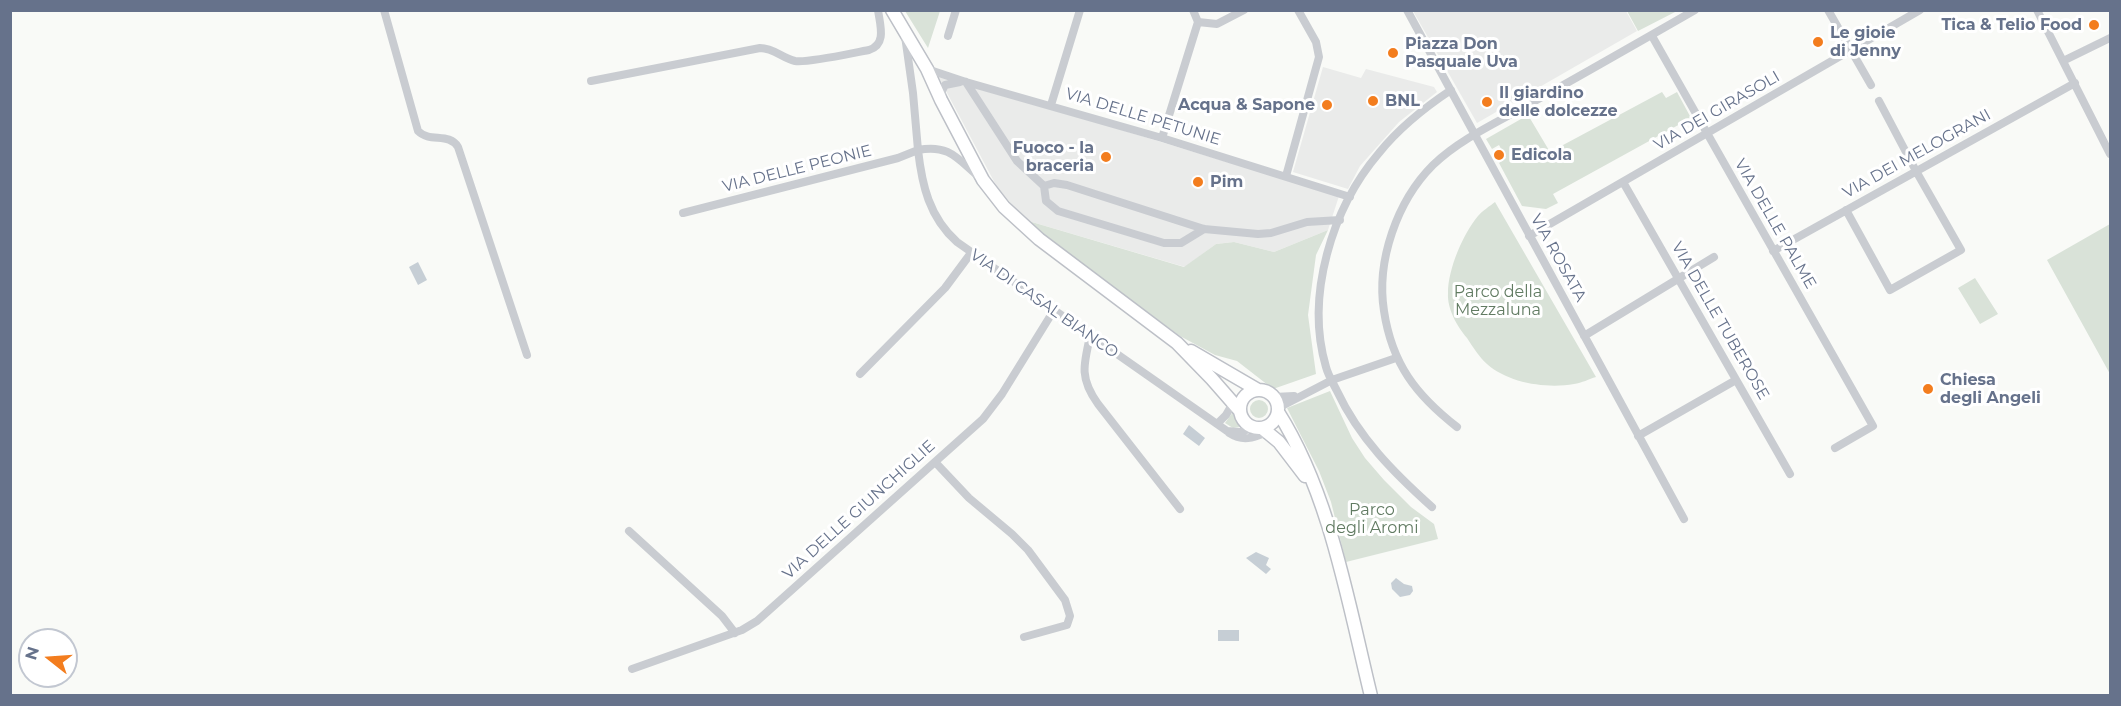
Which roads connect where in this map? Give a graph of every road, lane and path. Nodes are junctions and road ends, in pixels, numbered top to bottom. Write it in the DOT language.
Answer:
graph roads {
  1 [pos="384,10"];
  2 [pos="878,10"];
  3 [pos="892,10"];
  4 [pos="956,10"];
  5 [pos="1080,10"];
  6 [pos="1193,10"];
  7 [pos="1244,10"];
  8 [pos="1298,10"];
  9 [pos="1407,10"];
  10 [pos="1695,10"];
  11 [pos="1828,10"];
  12 [pos="1920,10"];
  13 [pos="2037,10"];
  14 [pos="1198,21"];
  15 [pos="904,30"];
  16 [pos="948,36"];
  17 [pos="1652,36"];
  18 [pos="2110,38"];
  19 [pos="1852,50"];
  20 [pos="2063,61"];
  21 [pos="927,69"];
  22 [pos="591,81"];
  23 [pos="966,82"];
  24 [pos="2075,83"];
  25 [pos="1871,85"];
  26 [pos="1450,90"];
  27 [pos="941,100"];
  28 [pos="1879,101"];
  29 [pos="1051,105"];
  30 [pos="1475,135"];
  31 [pos="1706,135"];
  32 [pos="1162,138"];
  33 [pos="918,150"];
  34 [pos="2110,153"];
  35 [pos="1916,171"];
  36 [pos="1286,176"];
  37 [pos="983,180"];
  38 [pos="1623,182"];
  39 [pos="1044,186"];
  40 [pos="1350,197"];
  41 [pos="1846,210"];
  42 [pos="683,213"];
  43 [pos="1340,220"];
  44 [pos="1204,229"];
  45 [pos="1529,236"];
  46 [pos="1773,251"];
  47 [pos="971,253"];
  48 [pos="1714,258"];
  49 [pos="1679,279"];
  50 [pos="1054,310"];
  51 [pos="1584,336"];
  52 [pos="1090,337"];
  53 [pos="1177,343"];
  54 [pos="527,355"];
  55 [pos="1396,358"];
  56 [pos="860,374"];
  57 [pos="1332,380"];
  58 [pos="1736,380"];
  59 [pos="1258,390"];
  60 [pos="1277,406"];
  61 [pos="1236,407"];
  62 [pos="1216,424"];
  63 [pos="1456,427"];
  64 [pos="1261,430"];
  65 [pos="1227,431"];
  66 [pos="1638,436"];
  67 [pos="1835,448"];
  68 [pos="935,462"];
  69 [pos="1790,474"];
  70 [pos="1313,486"];
  71 [pos="1432,507"];
  72 [pos="1180,509"];
  73 [pos="1684,519"];
  74 [pos="630,531"];
  75 [pos="735,633"];
  76 [pos="1024,637"];
  77 [pos="632,669"];
  78 [pos="1371,696"];
  1 -- 54 [label="street"];
  2 -- 22 [label="street"];
  3 -- 15 [label="main road, VIA DI CASAL BIANCO"];
  4 -- 16 [label="street"];
  5 -- 29 [label="street"];
  6 -- 14 [label="street"];
  7 -- 14 [label="street"];
  8 -- 36 [label="street"];
  9 -- 26 [label="street, VIA ROSATA"];
  10 -- 17 [label="street"];
  11 -- 19 [label="street"];
  12 -- 19 [label="street, VIA DEI GIRASOLI"];
  13 -- 20 [label="street"];
  14 -- 32 [label="street"];
  15 -- 21 [label="main road, VIA DI CASAL BIANCO"];
  15 -- 33 [label="street, VIA DI CASAL BIANCO"];
  17 -- 30 [label="street"];
  17 -- 31 [label="street, VIA DELLE PALME"];
  18 -- 20 [label="street"];
  19 -- 25 [label="street"];
  19 -- 31 [label="street, VIA DEI GIRASOLI"];
  20 -- 24 [label="street"];
  21 -- 23 [label="street, VIA DELLE PETUNIE"];
  21 -- 27 [label="main road, VIA DI CASAL BIANCO"];
  23 -- 27 [label="street"];
  23 -- 29 [label="street, VIA DELLE PETUNIE"];
  23 -- 39 [label="street"];
  24 -- 34 [label="street"];
  24 -- 35 [label="street, VIA DEI MELOGRANI"];
  26 -- 30 [label="street, VIA ROSATA"];
  26 -- 40 [label="street"];
  27 -- 37 [label="main road, VIA DI CASAL BIANCO"];
  28 -- 35 [label="street"];
  29 -- 32 [label="street, VIA DELLE PETUNIE"];
  30 -- 45 [label="street, VIA ROSATA"];
  30 -- 55 [label="street"];
  31 -- 38 [label="street, VIA DEI GIRASOLI"];
  31 -- 46 [label="street, VIA DELLE PALME"];
  32 -- 36 [label="street, VIA DELLE PETUNIE"];
  33 -- 37 [label="street, VIA DI CASAL BIANCO"];
  33 -- 42 [label="street, VIA DELLE PEONIE"];
  33 -- 47 [label="street, VIA DI CASAL BIANCO"];
  35 -- 41 [label="street, VIA DEI MELOGRANI"];
  35 -- 41 [label="street"];
  36 -- 40 [label="street, VIA DELLE PETUNIE"];
  37 -- 53 [label="main road, VIA DI CASAL BIANCO"];
  38 -- 45 [label="street, VIA DEI GIRASOLI"];
  38 -- 49 [label="street, VIA DELLE TUBEROSE"];
  39 -- 44 [label="street"];
  39 -- 44 [label="street"];
  40 -- 43 [label="street"];
  41 -- 46 [label="street, VIA DEI MELOGRANI"];
  43 -- 44 [label="street"];
  43 -- 57 [label="street"];
  45 -- 51 [label="street, VIA ROSATA"];
  46 -- 67 [label="street, VIA DELLE PALME"];
  47 -- 50 [label="street, VIA DI CASAL BIANCO"];
  47 -- 56 [label="street"];
  48 -- 49 [label="street"];
  49 -- 51 [label="street"];
  49 -- 58 [label="street, VIA DELLE TUBEROSE"];
  50 -- 52 [label="street, VIA DI CASAL BIANCO"];
  50 -- 68 [label="street, VIA DELLE GIUNCHIGLIE"];
  51 -- 66 [label="street, VIA ROSATA"];
  52 -- 62 [label="street, VIA DI CASAL BIANCO"];
  52 -- 72 [label="street"];
  53 -- 59 [label="main road"];
  53 -- 61 [label="main road, VIA DI CASAL BIANCO"];
  55 -- 57 [label="street"];
  55 -- 63 [label="street"];
  57 -- 60 [label="street"];
  57 -- 71 [label="street"];
  58 -- 66 [label="street"];
  58 -- 69 [label="street, VIA DELLE TUBEROSE"];
  59 -- 60 [label="main road"];
  59 -- 61 [label="main road"];
  60 -- 64 [label="main road"];
  60 -- 70 [label="main road"];
  61 -- 62 [label="street"];
  61 -- 64 [label="main road"];
  62 -- 65 [label="street, VIA DI CASAL BIANCO"];
  64 -- 65 [label="street"];
  64 -- 65 [label="street"];
  64 -- 70 [label="main road"];
  66 -- 73 [label="street, VIA ROSATA"];
  68 -- 75 [label="street, VIA DELLE GIUNCHIGLIE"];
  68 -- 76 [label="street"];
  70 -- 78 [label="main road"];
  74 -- 75 [label="street"];
  75 -- 77 [label="street, VIA DELLE GIUNCHIGLIE"];
}
